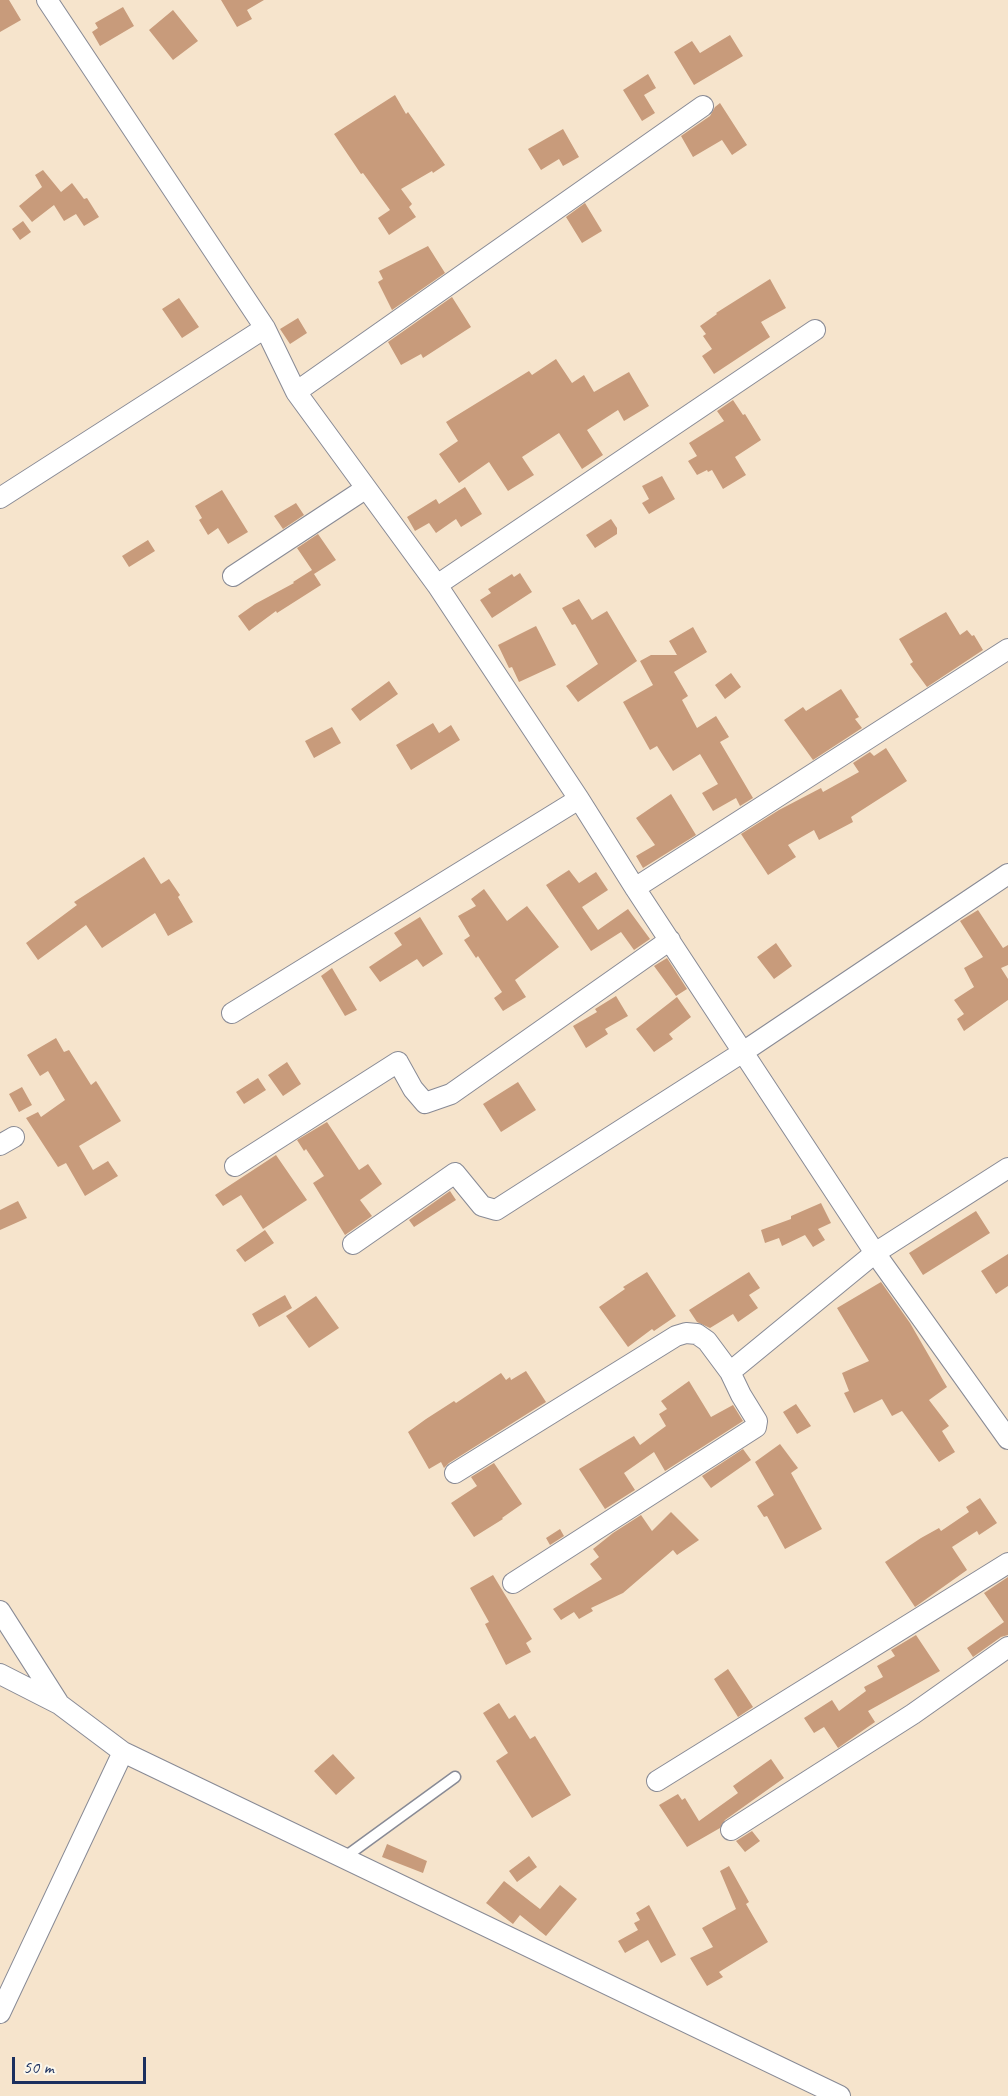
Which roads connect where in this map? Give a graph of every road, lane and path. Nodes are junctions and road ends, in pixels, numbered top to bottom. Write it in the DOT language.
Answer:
graph roads {
  1 [pos="47,0"];
  2 [pos="703,106"];
  3 [pos="265,328"];
  4 [pos="815,330"];
  5 [pos="296,392"];
  6 [pos="365,489"];
  7 [pos="0,498"];
  8 [pos="233,576"];
  9 [pos="437,585"];
  10 [pos="1008,649"];
  11 [pos="579,799"];
  12 [pos="1008,874"];
  13 [pos="634,888"];
  14 [pos="670,940"];
  15 [pos="232,1013"];
  16 [pos="743,1052"];
  17 [pos="236,1166"];
  18 [pos="1008,1168"];
  19 [pos="353,1244"];
  20 [pos="875,1253"];
  21 [pos="730,1372"];
  22 [pos="1008,1439"];
  23 [pos="455,1473"];
  24 [pos="1008,1563"];
  25 [pos="513,1583"];
  26 [pos="0,1611"];
  27 [pos="1008,1647"];
  28 [pos="0,1674"];
  29 [pos="59,1704"];
  30 [pos="123,1752"];
  31 [pos="455,1777"];
  32 [pos="657,1781"];
  33 [pos="731,1830"];
  34 [pos="345,1857"];
  35 [pos="0,2013"];
  36 [pos="840,2096"];
  1 -- 3 [label="street"];
  2 -- 5 [label="street"];
  3 -- 5 [label="street"];
  3 -- 7 [label="street"];
  4 -- 9 [label="street"];
  5 -- 6 [label="street"];
  6 -- 8 [label="street"];
  6 -- 9 [label="street"];
  9 -- 11 [label="street"];
  10 -- 13 [label="street"];
  11 -- 13 [label="street"];
  11 -- 15 [label="street"];
  12 -- 16 [label="street"];
  13 -- 14 [label="street"];
  14 -- 16 [label="street"];
  14 -- 17 [label="street"];
  16 -- 19 [label="street"];
  16 -- 20 [label="street"];
  18 -- 20 [label="street"];
  20 -- 21 [label="street"];
  20 -- 22 [label="street"];
  21 -- 23 [label="street"];
  21 -- 25 [label="street"];
  24 -- 32 [label="street"];
  26 -- 29 [label="street"];
  27 -- 33 [label="street"];
  28 -- 29 [label="street"];
  29 -- 30 [label="street"];
  30 -- 34 [label="street"];
  30 -- 35 [label="street"];
  31 -- 34 [label="lane"];
  34 -- 36 [label="street"];
}
